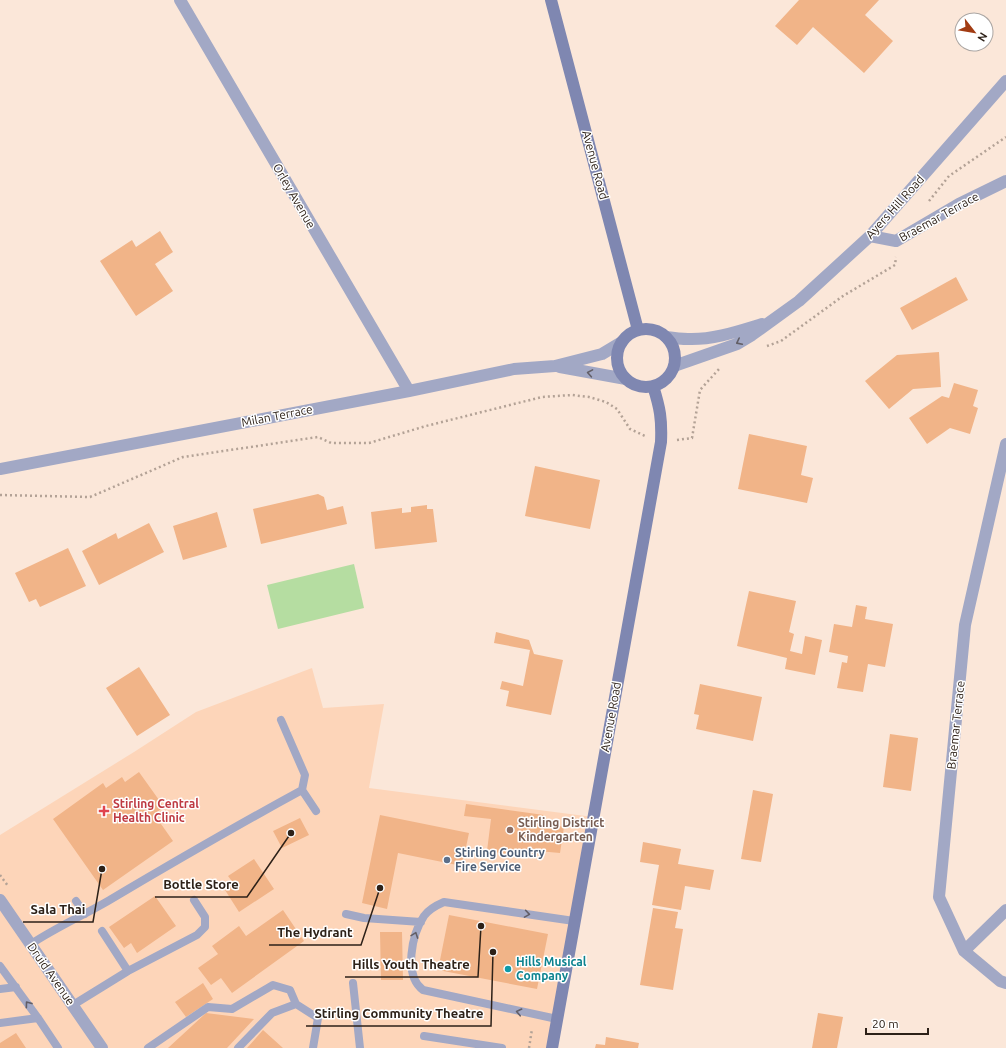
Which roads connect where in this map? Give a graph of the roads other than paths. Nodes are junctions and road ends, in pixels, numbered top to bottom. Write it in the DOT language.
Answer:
graph roads {
  1 [pos="180,0"];
  2 [pos="551,0"];
  3 [pos="1006,81"];
  4 [pos="1006,181"];
  5 [pos="870,236"];
  6 [pos="771,321"];
  7 [pos="638,330"];
  8 [pos="666,337"];
  9 [pos="622,342"];
  10 [pos="555,366"];
  11 [pos="674,366"];
  12 [pos="626,379"];
  13 [pos="653,386"];
  14 [pos="409,392"];
  15 [pos="1006,444"];
  16 [pos="0,469"];
  17 [pos="281,720"];
  18 [pos="302,790"];
  19 [pos="316,811"];
  20 [pos="0,900"];
  21 [pos="76,900"];
  22 [pos="194,900"];
  23 [pos="1006,910"];
  24 [pos="85,914"];
  25 [pos="346,914"];
  26 [pos="574,921"];
  27 [pos="421,922"];
  28 [pos="102,931"];
  29 [pos="31,944"];
  30 [pos="964,951"];
  31 [pos="0,966"];
  32 [pos="128,971"];
  33 [pos="353,983"];
  34 [pos="1006,983"];
  35 [pos="16,987"];
  36 [pos="0,989"];
  37 [pos="296,1004"];
  38 [pos="72,1005"];
  39 [pos="38,1018"];
  40 [pos="557,1019"];
  41 [pos="0,1023"];
  42 [pos="424,1036"];
  43 [pos="58,1048"];
  44 [pos="102,1048"];
  45 [pos="148,1048"];
  46 [pos="238,1048"];
  47 [pos="314,1048"];
  48 [pos="360,1048"];
  49 [pos="502,1048"];
  50 [pos="552,1048"];
  1 -- 14 [label="street, Orley Avenue"];
  2 -- 7 [label="street, Avenue Road"];
  3 -- 5 [label="street, Ayers Hill Road"];
  4 -- 5 [label="street, Braemar Terrace"];
  5 -- 6 [label="street, Ayers Hill Road"];
  6 -- 8 [label="street, Ayers Hill Road"];
  6 -- 11 [label="street, Ayers Hill Road, one-way"];
  7 -- 8 [label="street"];
  7 -- 9 [label="street"];
  8 -- 11 [label="street"];
  9 -- 10 [label="street, Milan Terrace"];
  9 -- 12 [label="street"];
  12 -- 10 [label="street, Milan Terrace, one-way"];
  10 -- 14 [label="street, Milan Terrace"];
  11 -- 13 [label="street"];
  12 -- 13 [label="street"];
  13 -- 26 [label="street, Avenue Road"];
  14 -- 16 [label="street, Milan Terrace"];
  15 -- 30 [label="street, Braemar Terrace"];
  17 -- 18 [label="lane"];
  18 -- 19 [label="lane"];
  18 -- 24 [label="lane"];
  20 -- 29 [label="street, Druid Avenue"];
  21 -- 24 [label="lane"];
  22 -- 32 [label="lane"];
  23 -- 30 [label="street"];
  24 -- 29 [label="lane"];
  25 -- 27 [label="lane"];
  27 -- 26 [label="lane, one-way"];
  26 -- 40 [label="street, Avenue Road"];
  40 -- 27 [label="lane, one-way"];
  28 -- 32 [label="lane"];
  29 -- 38 [label="street, Druid Avenue"];
  30 -- 34 [label="street, Braemar Terrace"];
  31 -- 35 [label="lane"];
  32 -- 38 [label="lane"];
  33 -- 48 [label="lane"];
  35 -- 36 [label="lane"];
  39 -- 35 [label="lane, one-way"];
  37 -- 45 [label="lane"];
  37 -- 46 [label="lane"];
  37 -- 47 [label="lane"];
  38 -- 44 [label="street, Druid Avenue"];
  39 -- 41 [label="lane"];
  39 -- 43 [label="lane"];
  40 -- 50 [label="street, Avenue Road"];
  42 -- 49 [label="lane"];
}
